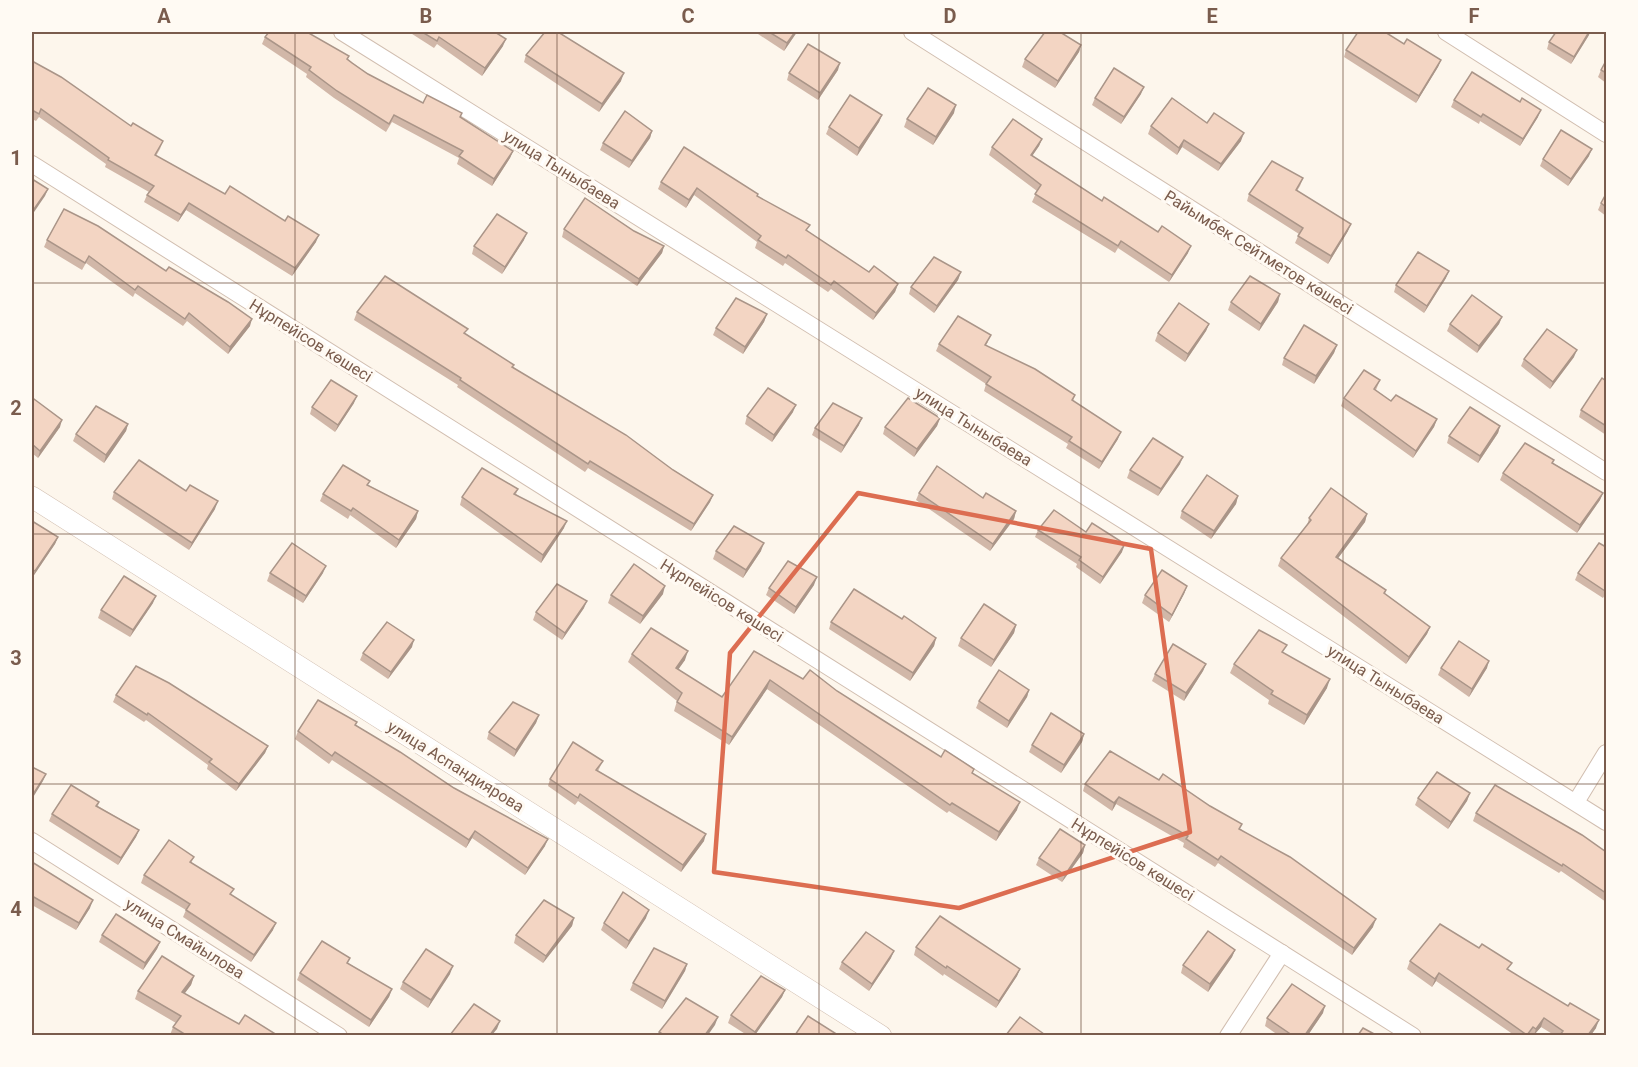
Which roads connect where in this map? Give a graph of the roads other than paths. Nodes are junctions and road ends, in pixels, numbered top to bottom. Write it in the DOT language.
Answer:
graph roads {
  1 [pos="342,32"];
  2 [pos="912,32"];
  3 [pos="1446,32"];
  4 [pos="1606,134"];
  5 [pos="32,164"];
  6 [pos="1606,472"];
  7 [pos="32,497"];
  8 [pos="1606,753"];
  9 [pos="1576,802"];
  10 [pos="1606,822"];
  11 [pos="32,841"];
  12 [pos="1282,953"];
  13 [pos="339,1035"];
  14 [pos="881,1035"];
  15 [pos="1228,1035"];
  16 [pos="1413,1035"];
  1 -- 9 [label="street, улица Тыныбаева"];
  2 -- 6 [label="street, Райымбек Сейтметов көшесі"];
  3 -- 4 [label="street"];
  5 -- 12 [label="street, Нұрпейісов көшесі"];
  7 -- 14 [label="street, улица Аспандиярова"];
  8 -- 9 [label="street"];
  9 -- 10 [label="street, улица Тыныбаева"];
  11 -- 13 [label="street, улица Смайылова"];
  12 -- 15 [label="street"];
  12 -- 16 [label="street, Нұрпейісов көшесі"];
}
